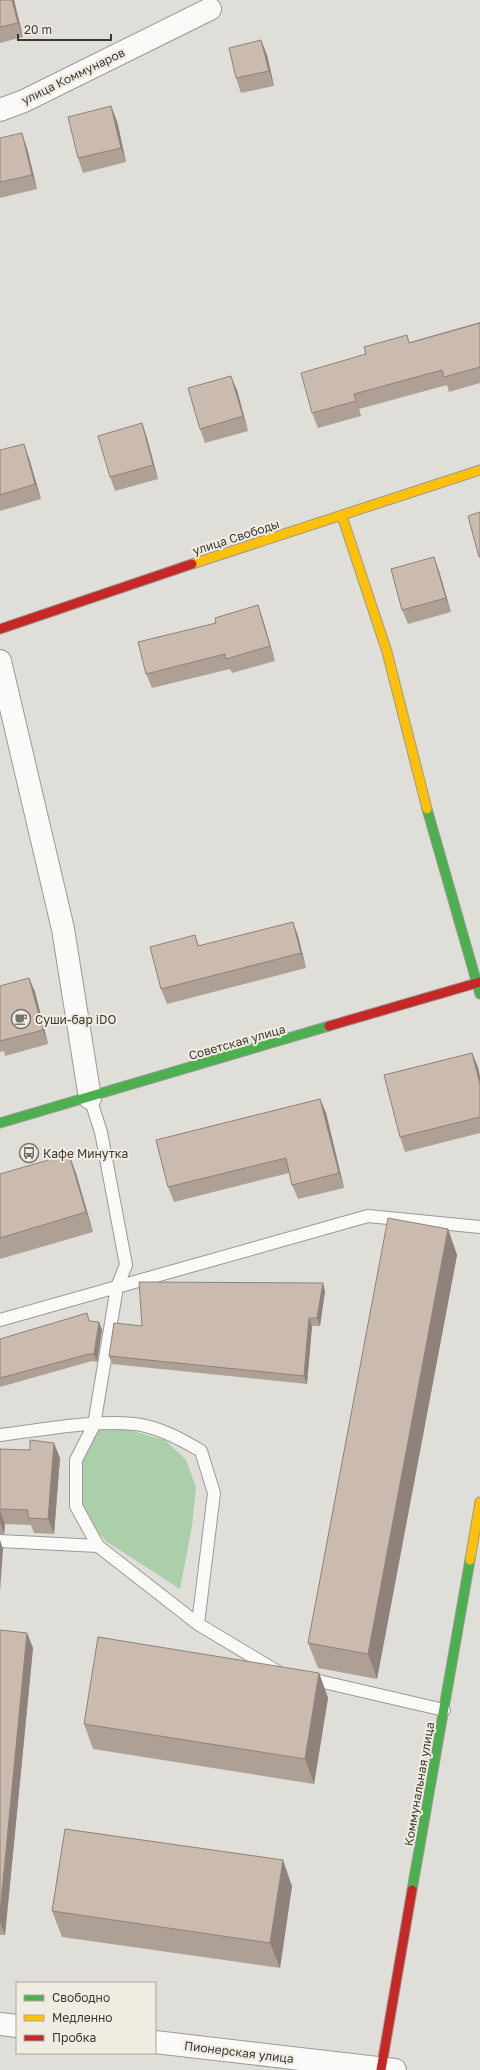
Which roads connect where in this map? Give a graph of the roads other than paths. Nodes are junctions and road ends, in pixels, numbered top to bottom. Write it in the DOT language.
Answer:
graph roads {
  1 [pos="210,9"];
  2 [pos="0,110"];
  3 [pos="480,470"];
  4 [pos="342,516"];
  5 [pos="0,629"];
  6 [pos="0,661"];
  7 [pos="479,983"];
  8 [pos="480,994"];
  9 [pos="90,1098"];
  10 [pos="0,1123"];
  11 [pos="480,1227"];
  12 [pos="117,1287"];
  13 [pos="0,1320"];
  14 [pos="94,1425"];
  15 [pos="0,1434"];
  16 [pos="480,1502"];
  17 [pos="0,1541"];
  18 [pos="98,1546"];
  19 [pos="198,1624"];
  20 [pos="444,1710"];
  21 [pos="0,2024"];
  22 [pos="16,2026"];
  23 [pos="156,2042"];
  24 [pos="386,2069"];
  1 -- 2 [label="street, улица Коммунаров"];
  3 -- 4 [label="street, улица Свободы"];
  4 -- 5 [label="street, улица Свободы"];
  4 -- 7 [label="street"];
  6 -- 9 [label="street"];
  7 -- 8 [label="street"];
  7 -- 9 [label="street, Советская улица"];
  9 -- 10 [label="street, Советская улица"];
  9 -- 12 [label="lane"];
  11 -- 12 [label="lane"];
  12 -- 13 [label="lane"];
  12 -- 14 [label="lane"];
  14 -- 15 [label="lane"];
  14 -- 18 [label="lane"];
  14 -- 19 [label="lane"];
  16 -- 20 [label="street, Коммунальная улица"];
  17 -- 18 [label="lane"];
  18 -- 19 [label="lane"];
  19 -- 20 [label="lane"];
  20 -- 24 [label="street, Коммунальная улица"];
  21 -- 22 [label="street"];
  23 -- 24 [label="street, Пионерская улица"];
}
